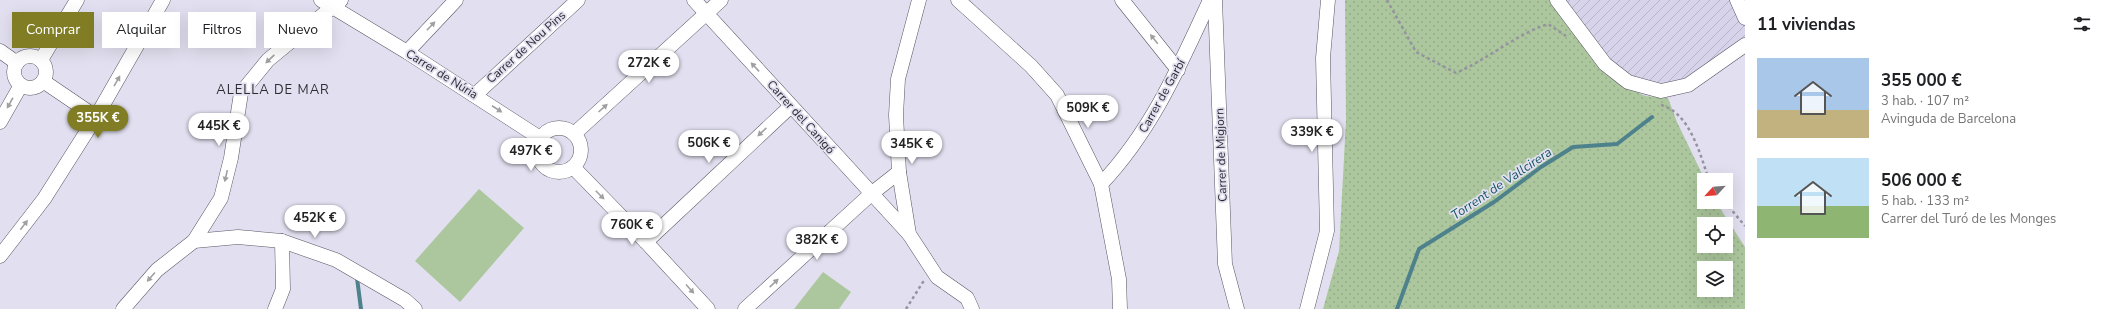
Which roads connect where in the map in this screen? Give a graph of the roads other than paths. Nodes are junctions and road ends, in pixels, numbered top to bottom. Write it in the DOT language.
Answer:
graph roads {
  1 [pos="77,0"];
  2 [pos="163,0"];
  3 [pos="321,0"];
  4 [pos="456,0"];
  5 [pos="578,0"];
  6 [pos="694,0"];
  7 [pos="721,0"];
  8 [pos="919,0"];
  9 [pos="958,0"];
  10 [pos="1122,0"];
  11 [pos="1210,0"];
  12 [pos="1215,0"];
  13 [pos="1328,0"];
  14 [pos="1558,0"];
  15 [pos="1737,0"];
  16 [pos="338,4"];
  17 [pos="707,14"];
  18 [pos="1745,18"];
  19 [pos="1745,45"];
  20 [pos="0,51"];
  21 [pos="407,52"];
  22 [pos="41,60"];
  23 [pos="17,63"];
  24 [pos="1178,70"];
  25 [pos="42,81"];
  26 [pos="21,85"];
  27 [pos="475,95"];
  28 [pos="791,106"];
  29 [pos="96,117"];
  30 [pos="0,122"];
  31 [pos="574,134"];
  32 [pos="540,138"];
  33 [pos="573,167"];
  34 [pos="899,172"];
  35 [pos="1101,184"];
  36 [pos="871,194"];
  37 [pos="909,234"];
  38 [pos="194,241"];
  39 [pos="282,241"];
  40 [pos="646,242"];
  41 [pos="0,256"];
  42 [pos="123,309"];
  43 [pos="275,309"];
  44 [pos="415,309"];
  45 [pos="708,309"];
  46 [pos="746,309"];
  47 [pos="972,309"];
  48 [pos="1120,309"];
  49 [pos="1237,309"];
  50 [pos="1307,309"];
  1 -- 22 [label="street"];
  29 -- 2 [label="street, one-way"];
  3 -- 16 [label="street, Carrer de Núria"];
  21 -- 4 [label="street, one-way"];
  5 -- 27 [label="street, Carrer de Nou Pins"];
  6 -- 17 [label="street, Carrer del Canigó"];
  7 -- 17 [label="street"];
  8 -- 34 [label="street"];
  9 -- 35 [label="street"];
  24 -- 10 [label="street, one-way"];
  11 -- 24 [label="street, Carrer de Garbí"];
  12 -- 49 [label="street, Carrer de Migjorn"];
  13 -- 50 [label="street"];
  14 -- 19 [label="street"];
  15 -- 18 [label="street"];
  16 -- 21 [label="street, Carrer de Núria"];
  16 -- 38 [label="street, one-way"];
  28 -- 17 [label="street, Carrer del Canigó, one-way"];
  31 -- 17 [label="street, one-way"];
  20 -- 23 [label="street"];
  21 -- 27 [label="street, Carrer de Núria"];
  22 -- 23 [label="street"];
  22 -- 25 [label="street"];
  23 -- 26 [label="street"];
  24 -- 35 [label="street, Carrer de Garbí"];
  25 -- 26 [label="street"];
  25 -- 29 [label="street"];
  26 -- 30 [label="street, one-way"];
  27 -- 32 [label="street, Carrer de Núria, one-way"];
  28 -- 36 [label="street, Carrer del Canigó"];
  28 -- 40 [label="street, one-way"];
  41 -- 29 [label="street, one-way"];
  31 -- 32 [label="street"];
  31 -- 33 [label="street"];
  32 -- 33 [label="street"];
  33 -- 40 [label="street, one-way"];
  34 -- 36 [label="street"];
  34 -- 37 [label="street"];
  35 -- 48 [label="street"];
  36 -- 37 [label="street, Carrer del Canigó"];
  46 -- 36 [label="street, one-way"];
  37 -- 47 [label="street"];
  38 -- 39 [label="street"];
  38 -- 42 [label="street, one-way"];
  39 -- 43 [label="street"];
  39 -- 44 [label="street"];
  40 -- 45 [label="street, one-way"];
}
